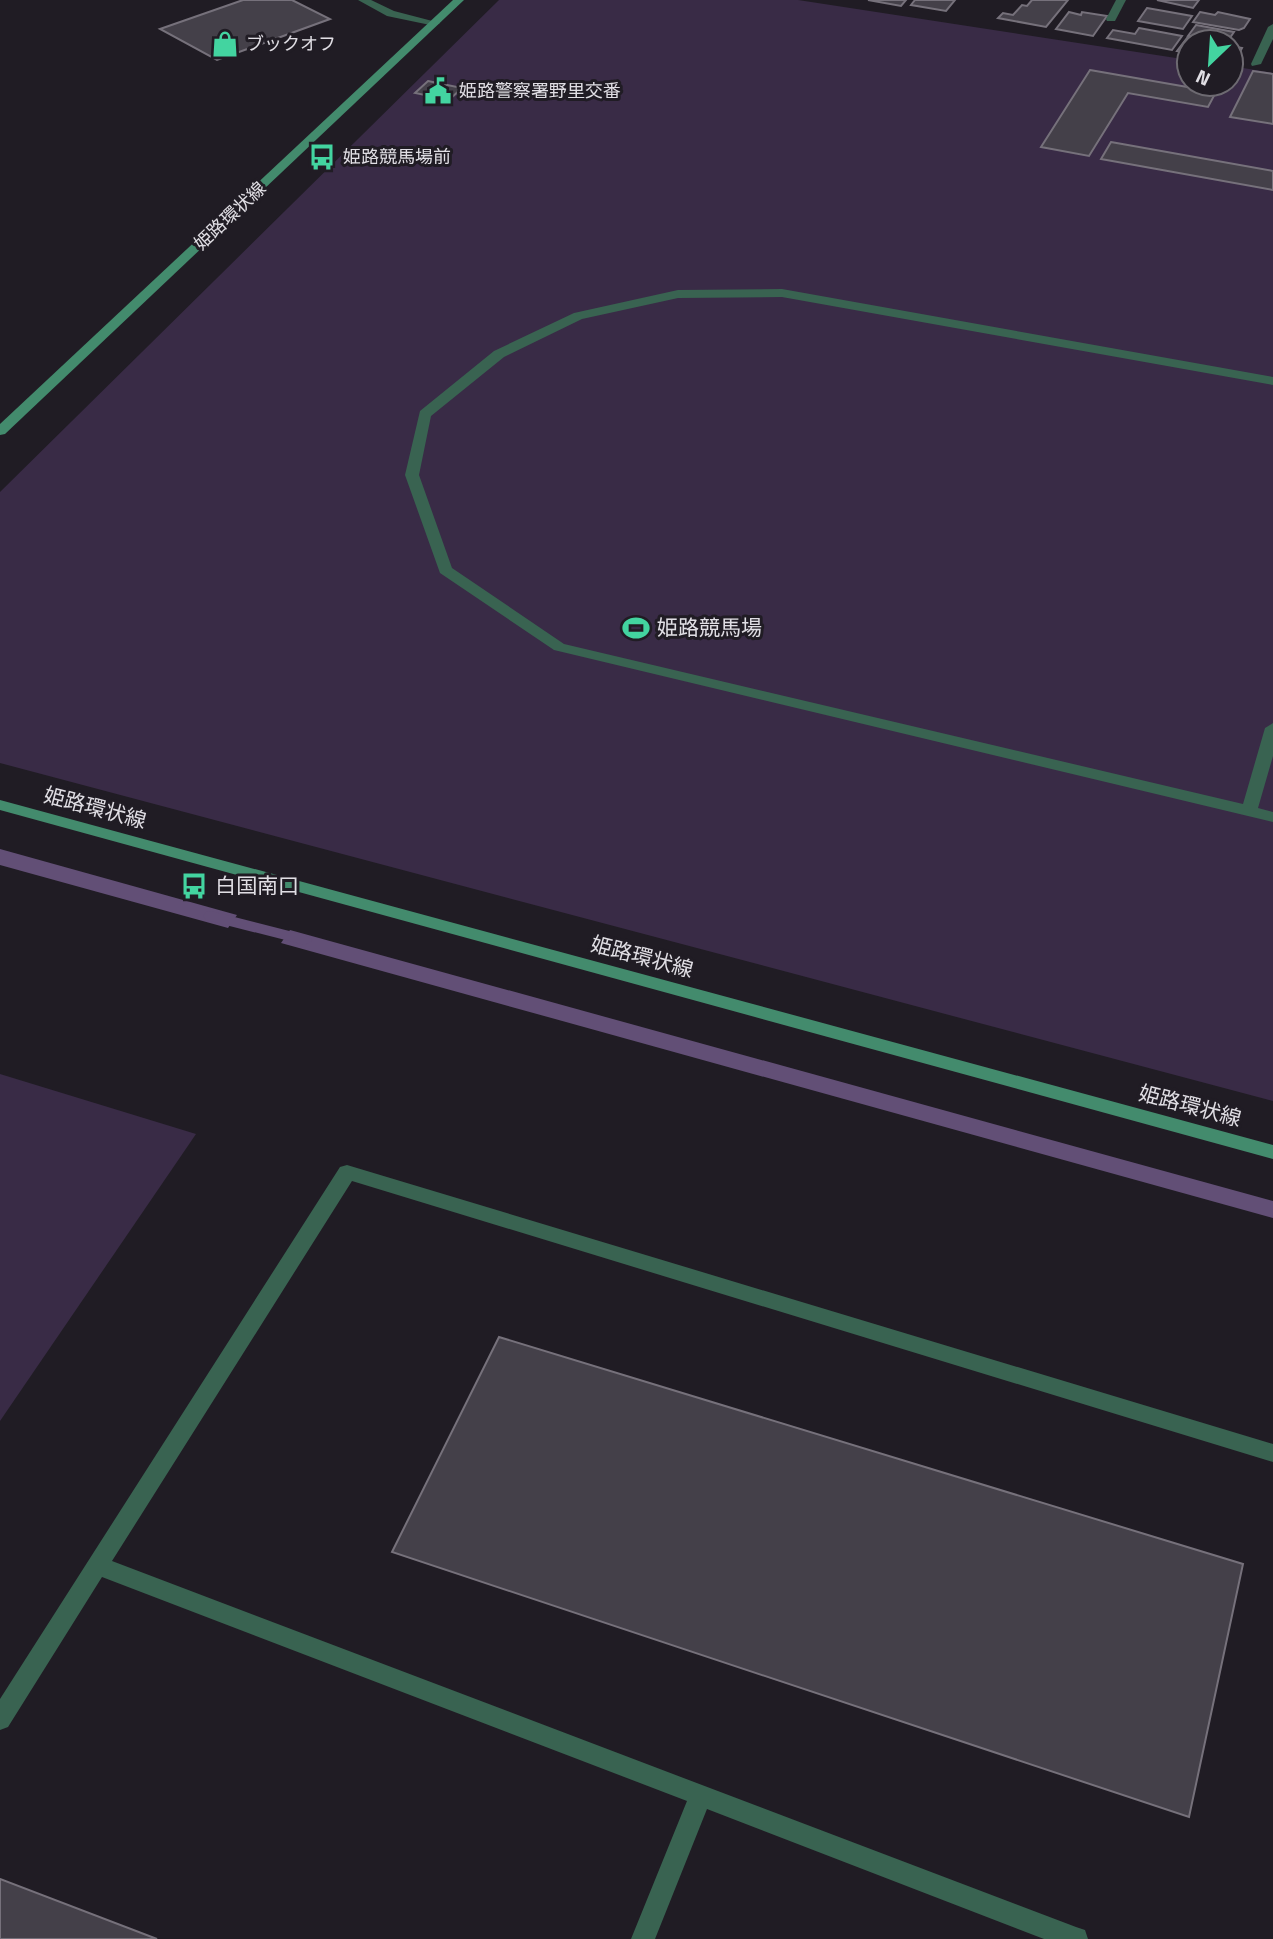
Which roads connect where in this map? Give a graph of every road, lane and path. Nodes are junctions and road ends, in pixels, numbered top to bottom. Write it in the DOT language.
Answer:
graph roads {
  1 [pos="363,0"];
  2 [pos="459,0"];
  3 [pos="1121,0"];
  4 [pos="1111,19"];
  5 [pos="435,23"];
  6 [pos="1273,27"];
  7 [pos="1256,64"];
  8 [pos="1273,381"];
  9 [pos="0,431"];
  10 [pos="1273,728"];
  11 [pos="0,805"];
  12 [pos="1249,811"];
  13 [pos="1273,817"];
  14 [pos="1273,1152"];
  15 [pos="1273,1452"];
  16 [pos="98,1565"];
  17 [pos="0,1719"];
  18 [pos="701,1796"];
  19 [pos="643,1939"];
  20 [pos="1076,1939"];
  1 -- 5 [label="street"];
  2 -- 5 [label="main road, 姫路環状線"];
  3 -- 4 [label="street"];
  5 -- 9 [label="main road, 姫路環状線"];
  6 -- 7 [label="street"];
  8 -- 12 [label="street"];
  10 -- 12 [label="street"];
  11 -- 14 [label="main road, 姫路環状線"];
  12 -- 13 [label="street"];
  15 -- 16 [label="street"];
  16 -- 17 [label="street"];
  16 -- 18 [label="street"];
  18 -- 19 [label="street"];
  18 -- 20 [label="street"];
}
